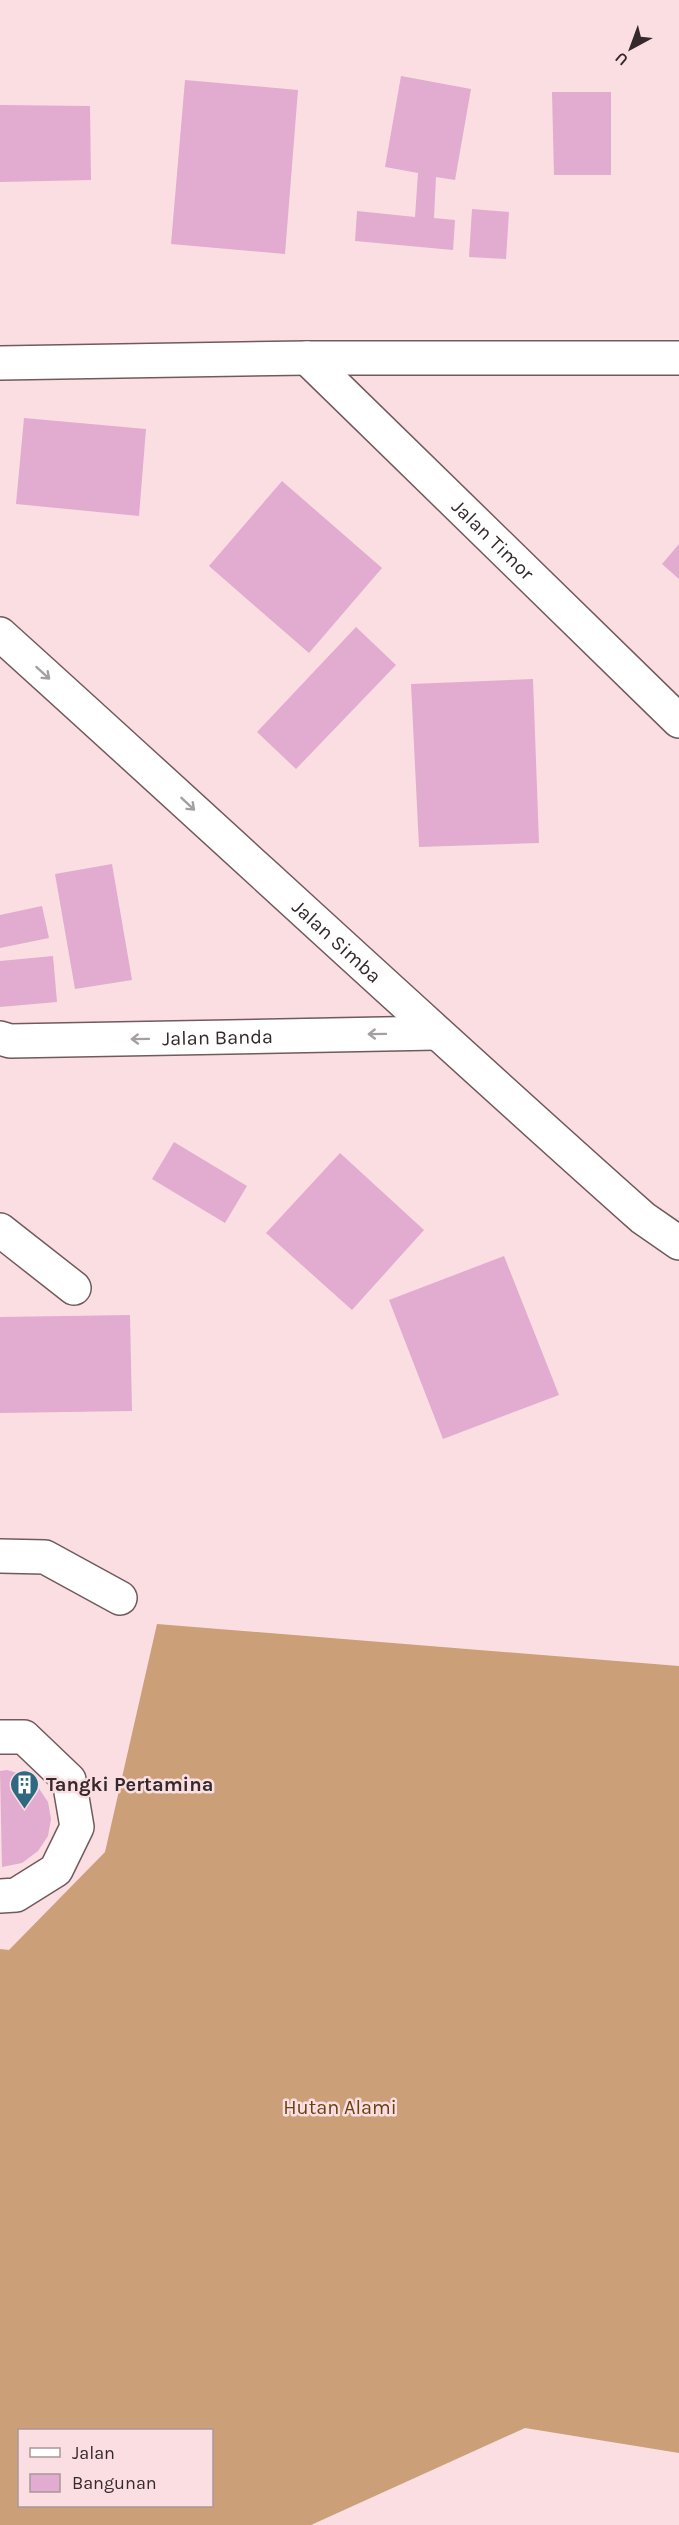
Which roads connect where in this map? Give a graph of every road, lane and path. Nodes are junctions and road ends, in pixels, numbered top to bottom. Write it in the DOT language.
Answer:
graph roads {
  1 [pos="307,357"];
  2 [pos="679,358"];
  3 [pos="0,363"];
  4 [pos="0,634"];
  5 [pos="679,721"];
  6 [pos="436,1034"];
  7 [pos="0,1038"];
  8 [pos="0,1230"];
  9 [pos="679,1243"];
  10 [pos="74,1288"];
  11 [pos="0,1556"];
  12 [pos="120,1598"];
  13 [pos="0,1737"];
  14 [pos="0,1896"];
  1 -- 2 [label="street"];
  1 -- 3 [label="street"];
  1 -- 5 [label="street, Jalan Timor"];
  4 -- 6 [label="street, Jalan Simba, one-way"];
  6 -- 7 [label="street, Jalan Banda, one-way"];
  6 -- 9 [label="street, Jalan Simba"];
  8 -- 10 [label="street"];
  11 -- 12 [label="street"];
  13 -- 14 [label="street"];
}
